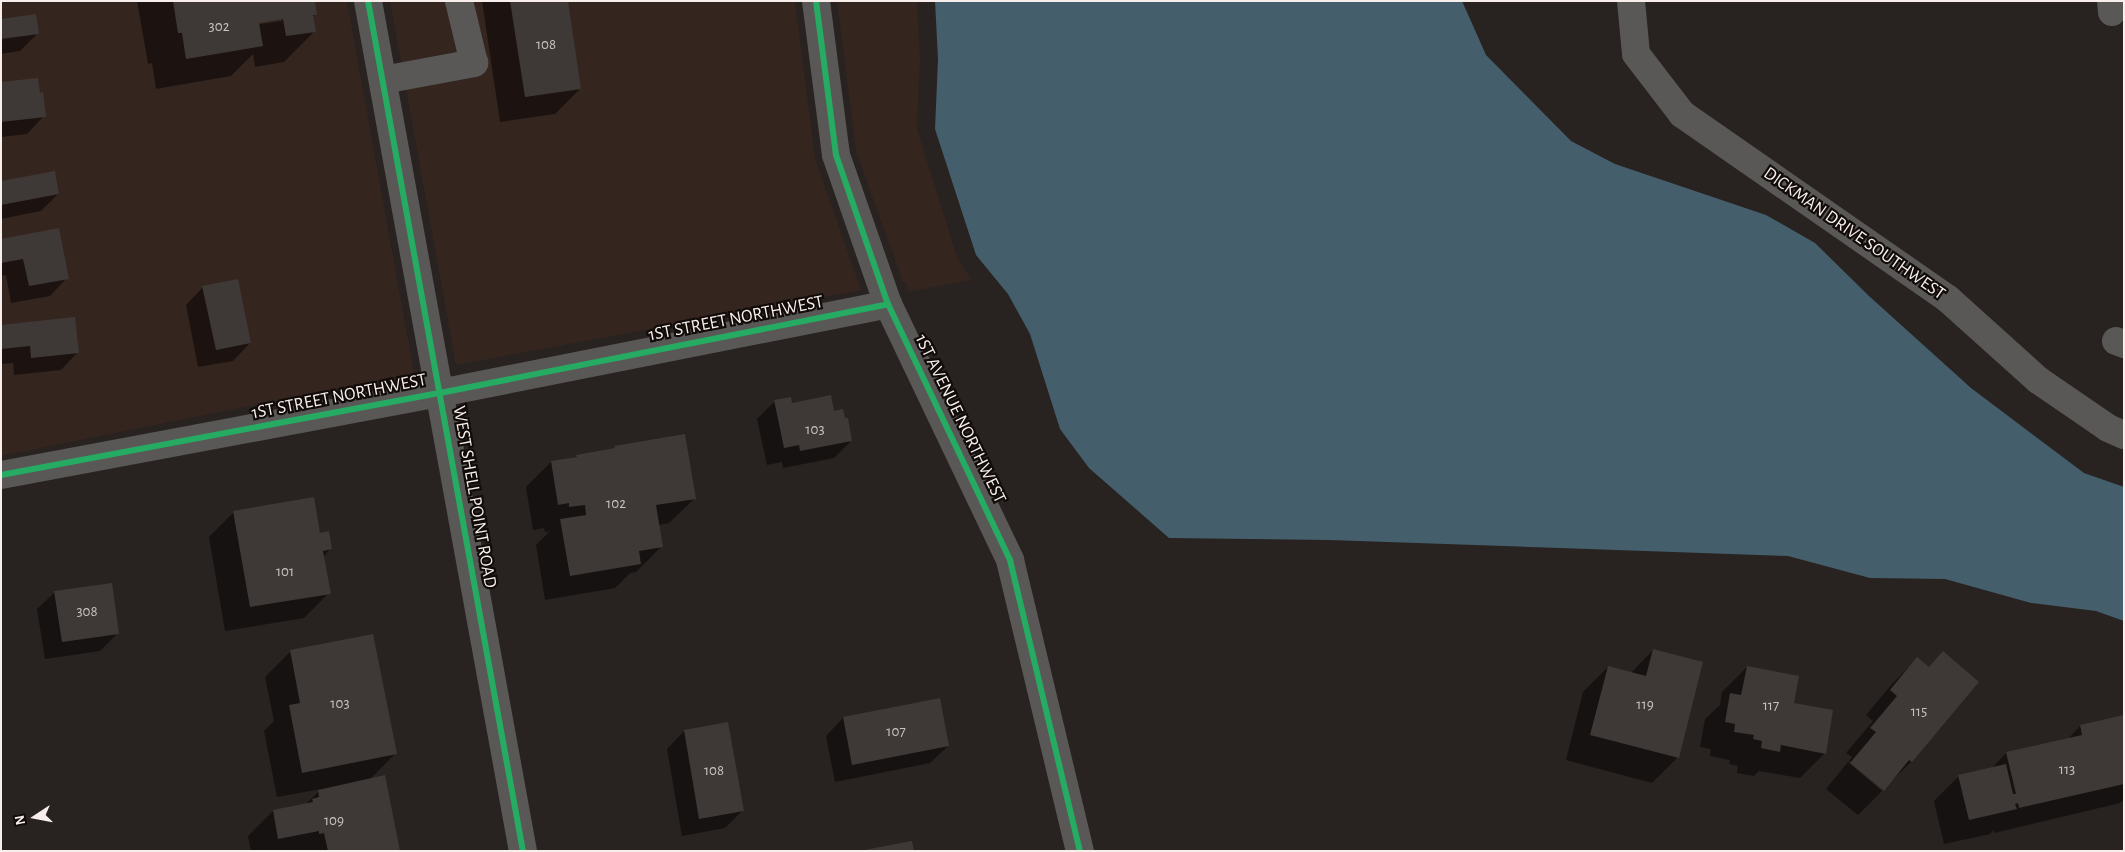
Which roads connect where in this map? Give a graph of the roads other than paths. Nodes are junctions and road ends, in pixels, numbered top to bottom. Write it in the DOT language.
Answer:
graph roads {
  1 [pos="368,1"];
  2 [pos="459,1"];
  3 [pos="816,1"];
  4 [pos="1631,1"];
  5 [pos="383,80"];
  6 [pos="888,304"];
  7 [pos="440,393"];
  8 [pos="2124,435"];
  9 [pos="1,475"];
  10 [pos="524,851"];
  11 [pos="1080,851"];
  1 -- 5 [label="street, WEST SHELL POINT ROAD"];
  2 -- 5 [label="street"];
  3 -- 6 [label="street, 1ST AVENUE NORTHWEST"];
  4 -- 8 [label="street, DICKMAN DRIVE SOUTHWEST"];
  5 -- 7 [label="street, WEST SHELL POINT ROAD"];
  6 -- 7 [label="street, 1ST STREET NORTHWEST"];
  6 -- 11 [label="street, 1ST AVENUE NORTHWEST"];
  7 -- 9 [label="street, 1ST STREET NORTHWEST"];
  7 -- 10 [label="street, WEST SHELL POINT ROAD"];
}
